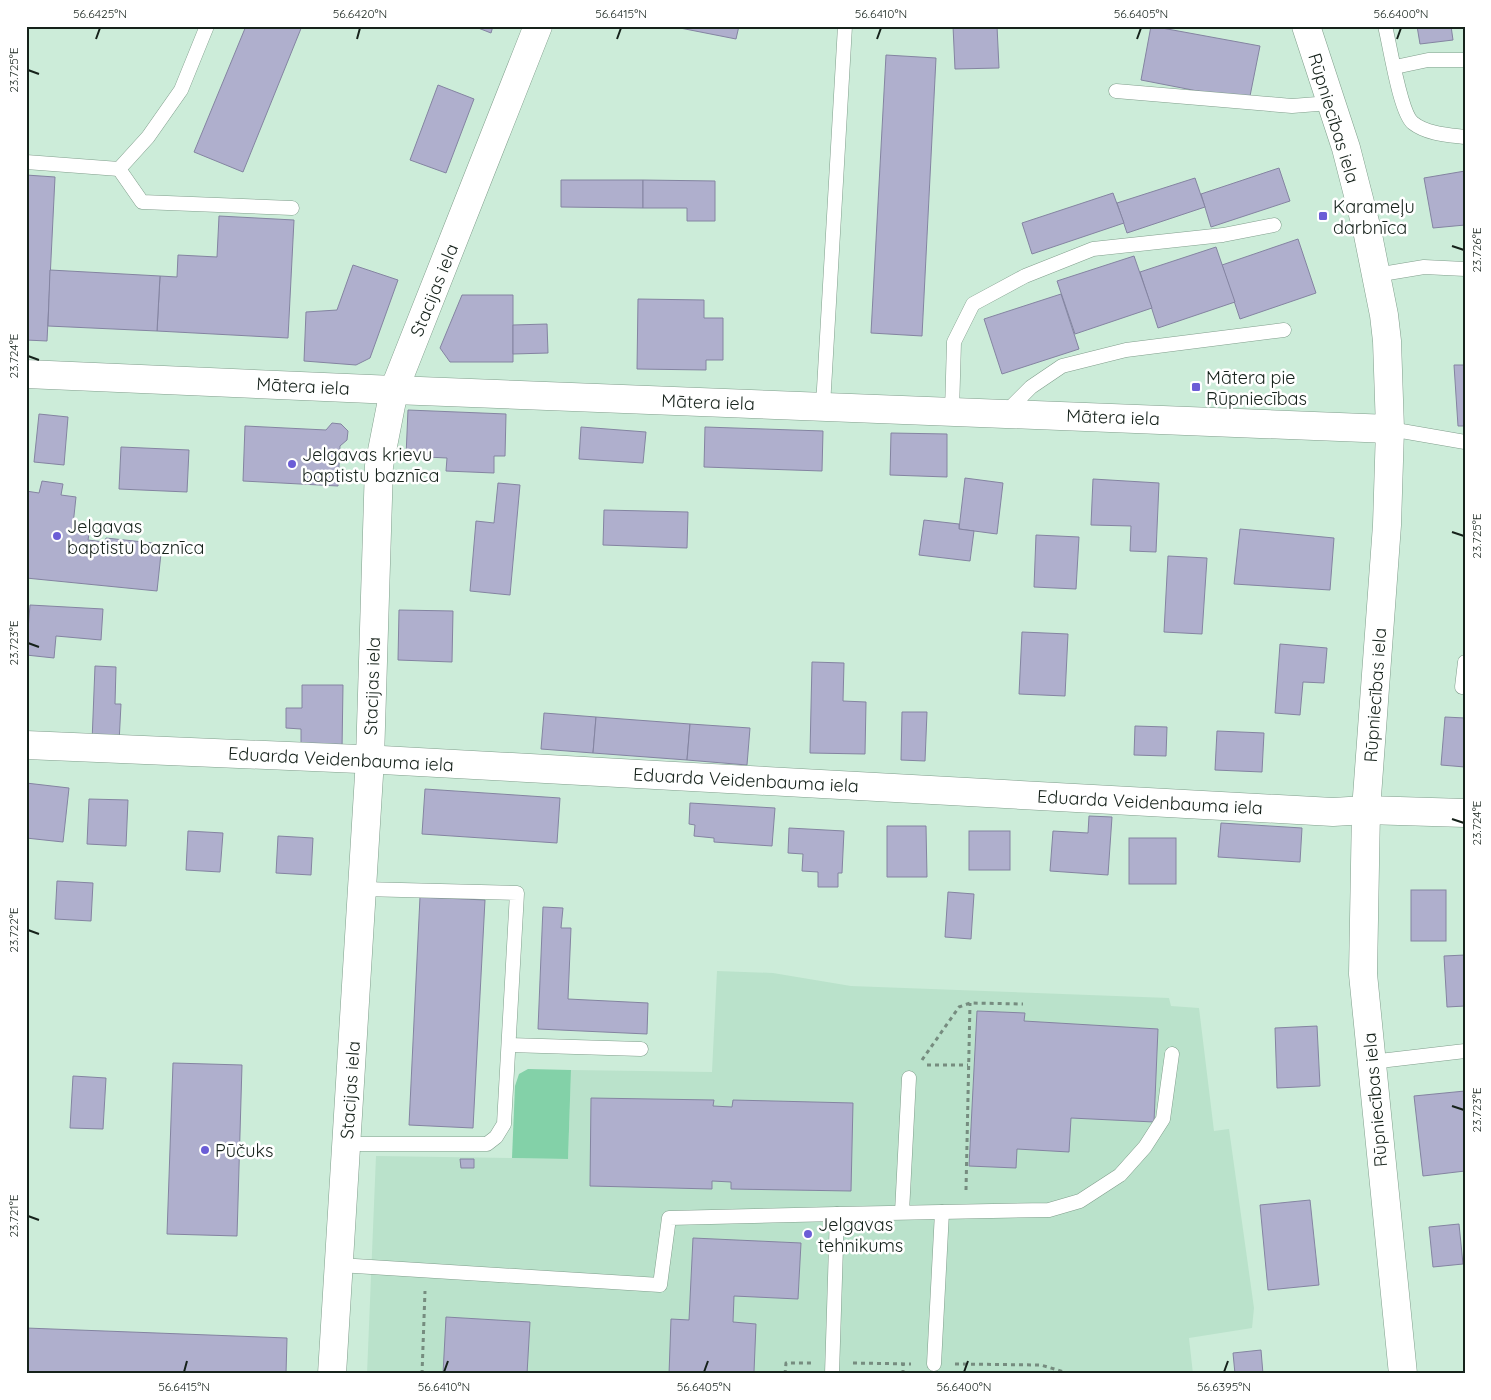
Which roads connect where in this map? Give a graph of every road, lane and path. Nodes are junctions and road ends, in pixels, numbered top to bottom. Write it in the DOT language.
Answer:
graph roads {
  1 [pos="207,26"];
  2 [pos="538,26"];
  3 [pos="844,26"];
  4 [pos="1306,26"];
  5 [pos="1385,26"];
  6 [pos="1465,60"];
  7 [pos="1394,67"];
  8 [pos="1116,91"];
  9 [pos="1330,103"];
  10 [pos="1465,137"];
  11 [pos="26,162"];
  12 [pos="119,169"];
  13 [pos="292,208"];
  14 [pos="1274,225"];
  15 [pos="1465,269"];
  16 [pos="1376,275"];
  17 [pos="1284,330"];
  18 [pos="26,374"];
  19 [pos="394,390"];
  20 [pos="823,406"];
  21 [pos="952,412"];
  22 [pos="1004,413"];
  23 [pos="1390,429"];
  24 [pos="1465,442"];
  25 [pos="1465,662"];
  26 [pos="1462,687"];
  27 [pos="26,745"];
  28 [pos="370,759"];
  29 [pos="1366,810"];
  30 [pos="1465,813"];
  31 [pos="362,889"];
  32 [pos="970,1003"];
  33 [pos="1023,1004"];
  34 [pos="508,1045"];
  35 [pos="641,1050"];
  36 [pos="1465,1051"];
  37 [pos="1172,1054"];
  38 [pos="1371,1062"];
  39 [pos="968,1065"];
  40 [pos="909,1078"];
  41 [pos="346,1144"];
  42 [pos="966,1211"];
  43 [pos="902,1212"];
  44 [pos="942,1212"];
  45 [pos="837,1214"];
  46 [pos="339,1265"];
  47 [pos="426,1270"];
  48 [pos="903,1364"];
  49 [pos="934,1364"];
  50 [pos="833,1368"];
  51 [pos="332,1374"];
  52 [pos="422,1374"];
  53 [pos="786,1374"];
  54 [pos="903,1374"];
  55 [pos="1071,1374"];
  56 [pos="1403,1374"];
  1 -- 12 [label="lane"];
  2 -- 19 [label="street, Stacijas iela"];
  3 -- 20 [label="lane"];
  4 -- 9 [label="street, Rūpniecības iela"];
  5 -- 7 [label="lane"];
  6 -- 7 [label="lane"];
  7 -- 10 [label="lane"];
  8 -- 9 [label="lane"];
  9 -- 16 [label="street, Rūpniecības iela"];
  11 -- 12 [label="lane"];
  12 -- 13 [label="lane"];
  14 -- 21 [label="lane"];
  15 -- 16 [label="lane"];
  16 -- 23 [label="street, Rūpniecības iela"];
  17 -- 22 [label="lane"];
  18 -- 19 [label="street, Mātera iela"];
  19 -- 20 [label="street, Mātera iela"];
  19 -- 28 [label="street, Stacijas iela"];
  20 -- 21 [label="street, Mātera iela"];
  21 -- 22 [label="street, Mātera iela"];
  22 -- 23 [label="street, Mātera iela"];
  23 -- 24 [label="lane"];
  23 -- 29 [label="street, Rūpniecības iela"];
  25 -- 26 [label="lane"];
  27 -- 28 [label="street, Eduarda Veidenbauma iela"];
  28 -- 29 [label="street, Eduarda Veidenbauma iela"];
  28 -- 31 [label="street, Stacijas iela"];
  29 -- 30 [label="street, Eduarda Veidenbauma iela"];
  29 -- 38 [label="street, Rūpniecības iela"];
  31 -- 34 [label="lane"];
  31 -- 41 [label="street, Stacijas iela"];
  32 -- 33 [label="path"];
  32 -- 39 [label="path"];
  32 -- 39 [label="path"];
  34 -- 35 [label="lane"];
  34 -- 41 [label="lane"];
  36 -- 38 [label="lane"];
  37 -- 42 [label="lane"];
  38 -- 56 [label="street, Rūpniecības iela"];
  39 -- 42 [label="path"];
  40 -- 43 [label="lane"];
  41 -- 46 [label="street, Stacijas iela"];
  42 -- 44 [label="lane"];
  43 -- 44 [label="lane"];
  43 -- 45 [label="lane"];
  44 -- 49 [label="lane"];
  45 -- 47 [label="lane"];
  45 -- 50 [label="lane"];
  46 -- 47 [label="lane"];
  46 -- 51 [label="street, Stacijas iela"];
  47 -- 52 [label="path"];
  48 -- 49 [label="path"];
  48 -- 50 [label="path"];
  48 -- 54 [label="path"];
  49 -- 55 [label="path"];
  50 -- 53 [label="path"];
}
